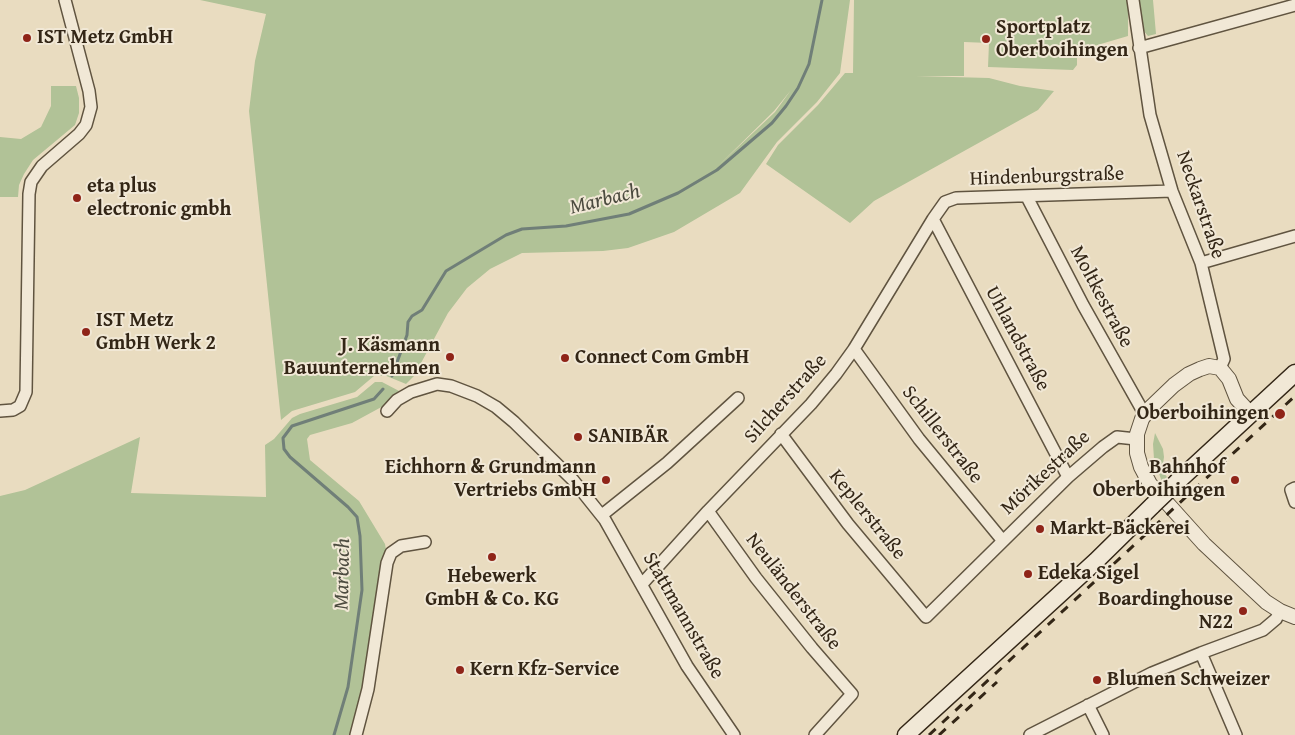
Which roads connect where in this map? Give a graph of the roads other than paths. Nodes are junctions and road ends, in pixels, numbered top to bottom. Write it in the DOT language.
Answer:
graph roads {
  1 [pos="65,0"];
  2 [pos="1133,0"];
  3 [pos="1295,5"];
  4 [pos="1139,48"];
  5 [pos="1172,191"];
  6 [pos="1027,197"];
  7 [pos="933,219"];
  8 [pos="1295,236"];
  9 [pos="1201,263"];
  10 [pos="854,349"];
  11 [pos="1220,368"];
  12 [pos="1295,373"];
  13 [pos="738,398"];
  14 [pos="0,411"];
  15 [pos="387,411"];
  16 [pos="1250,413"];
  17 [pos="1145,415"];
  18 [pos="780,434"];
  19 [pos="1136,439"];
  20 [pos="1068,477"];
  21 [pos="1295,488"];
  22 [pos="1295,502"];
  23 [pos="708,512"];
  24 [pos="602,515"];
  25 [pos="1003,541"];
  26 [pos="425,542"];
  27 [pos="642,584"];
  28 [pos="1280,611"];
  29 [pos="926,616"];
  30 [pos="1295,617"];
  31 [pos="1201,652"];
  32 [pos="1088,706"];
  33 [pos="356,735"];
  34 [pos="734,735"];
  35 [pos="815,735"];
  36 [pos="906,735"];
  37 [pos="1030,735"];
  38 [pos="1102,735"];
  39 [pos="1236,735"];
  1 -- 14 [label="street"];
  2 -- 4 [label="street, Neckarstraße"];
  3 -- 4 [label="street"];
  4 -- 5 [label="street, Neckarstraße"];
  5 -- 6 [label="street, Hindenburgstraße"];
  5 -- 9 [label="street, Neckarstraße"];
  6 -- 7 [label="street, Hindenburgstraße"];
  6 -- 17 [label="street, Moltkestraße"];
  7 -- 10 [label="street, Silcherstraße"];
  7 -- 20 [label="street, Uhlandstraße"];
  8 -- 9 [label="street"];
  9 -- 11 [label="street, Neckarstraße"];
  10 -- 18 [label="street, Silcherstraße"];
  10 -- 25 [label="street, Schillerstraße"];
  11 -- 16 [label="street"];
  11 -- 17 [label="street"];
  12 -- 16 [label="main road"];
  13 -- 24 [label="street"];
  15 -- 24 [label="street, Stattmannstraße"];
  16 -- 36 [label="main road, bridge"];
  17 -- 19 [label="street"];
  18 -- 23 [label="street, Silcherstraße"];
  18 -- 29 [label="street, Keplerstraße"];
  19 -- 20 [label="street, Mörikestraße"];
  19 -- 28 [label="street"];
  20 -- 25 [label="street, Mörikestraße"];
  21 -- 22 [label="street"];
  23 -- 27 [label="street, Silcherstraße"];
  23 -- 35 [label="street, Neuländerstraße"];
  24 -- 27 [label="street, Stattmannstraße"];
  25 -- 29 [label="street, Mörikestraße"];
  26 -- 33 [label="street"];
  27 -- 34 [label="street, Stattmannstraße"];
  28 -- 30 [label="street"];
  28 -- 31 [label="street"];
  31 -- 32 [label="street"];
  31 -- 39 [label="street"];
  32 -- 37 [label="street"];
  32 -- 38 [label="street"];
}
